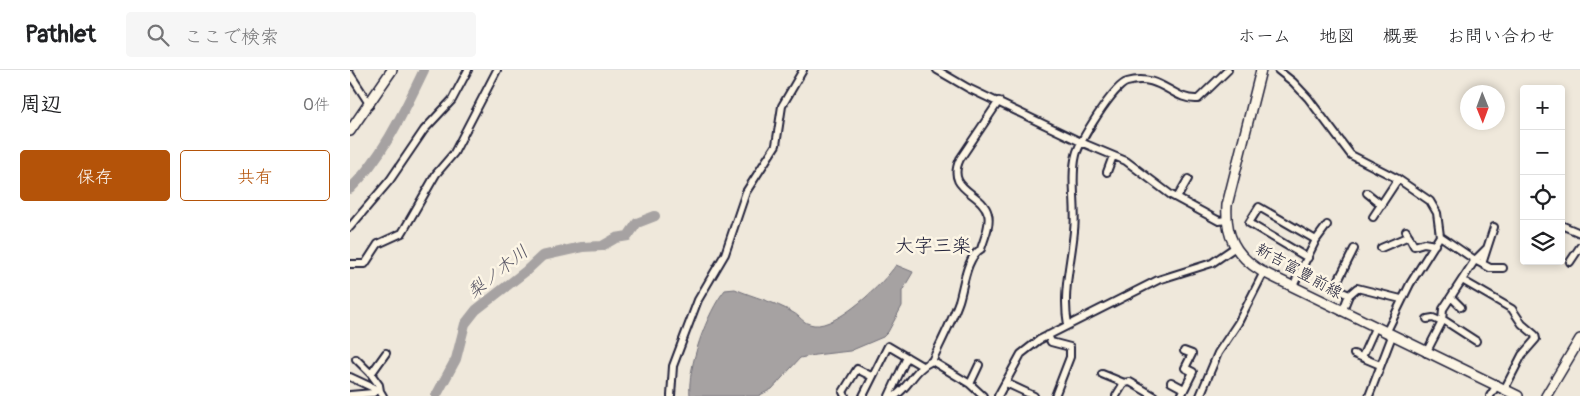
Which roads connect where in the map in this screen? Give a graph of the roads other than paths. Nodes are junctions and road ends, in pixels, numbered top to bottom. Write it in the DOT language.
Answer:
graph roads {
  1 [pos="392,70"];
  2 [pos="468,70"];
  3 [pos="497,70"];
  4 [pos="804,70"];
  5 [pos="937,70"];
  6 [pos="1228,70"];
  7 [pos="1261,70"];
  8 [pos="1278,70"];
  9 [pos="350,74"];
  10 [pos="999,101"];
  11 [pos="370,105"];
  12 [pos="350,131"];
  13 [pos="1083,143"];
  14 [pos="1113,156"];
  15 [pos="1107,172"];
  16 [pos="1188,179"];
  17 [pos="1398,179"];
  18 [pos="1366,193"];
  19 [pos="1177,198"];
  20 [pos="1382,205"];
  21 [pos="1373,217"];
  22 [pos="1226,220"];
  23 [pos="1327,225"];
  24 [pos="350,226"];
  25 [pos="1494,227"];
  26 [pos="1565,227"];
  27 [pos="1580,233"];
  28 [pos="1440,236"];
  29 [pos="1316,240"];
  30 [pos="1435,245"];
  31 [pos="1580,246"];
  32 [pos="1234,248"];
  33 [pos="1381,248"];
  34 [pos="1487,248"];
  35 [pos="1354,249"];
  36 [pos="1308,258"];
  37 [pos="1475,260"];
  38 [pos="1570,262"];
  39 [pos="350,264"];
  40 [pos="1482,264"];
  41 [pos="1503,268"];
  42 [pos="1264,272"];
  43 [pos="1462,280"];
  44 [pos="1293,286"];
  45 [pos="1349,295"];
  46 [pos="1451,297"];
  47 [pos="1401,299"];
  48 [pos="1461,307"];
  49 [pos="1342,312"];
  50 [pos="1427,319"];
  51 [pos="1442,320"];
  52 [pos="1068,325"];
  53 [pos="1376,328"];
  54 [pos="1389,334"];
  55 [pos="1048,335"];
  56 [pos="1580,339"];
  57 [pos="1476,341"];
  58 [pos="1184,350"];
  59 [pos="386,353"];
  60 [pos="1426,353"];
  61 [pos="1354,354"];
  62 [pos="907,357"];
  63 [pos="1362,357"];
  64 [pos="356,359"];
  65 [pos="932,361"];
  66 [pos="979,365"];
  67 [pos="1380,365"];
  68 [pos="922,366"];
  69 [pos="371,374"];
  70 [pos="1102,374"];
  71 [pos="871,376"];
  72 [pos="350,377"];
  73 [pos="1171,382"];
  74 [pos="1006,383"];
  75 [pos="1124,383"];
  76 [pos="970,384"];
  77 [pos="1501,387"];
  78 [pos="1184,389"];
  79 [pos="380,393"];
  80 [pos="350,394"];
  81 [pos="671,396"];
  82 [pos="845,396"];
  83 [pos="863,396"];
  84 [pos="889,396"];
  85 [pos="895,396"];
  86 [pos="983,396"];
  87 [pos="998,396"];
  88 [pos="1034,396"];
  89 [pos="1055,396"];
  90 [pos="1116,396"];
  91 [pos="1154,396"];
  92 [pos="1181,396"];
  93 [pos="1200,396"];
  94 [pos="1369,396"];
  95 [pos="1490,396"];
  96 [pos="1518,396"];
  97 [pos="1546,396"];
  1 -- 11 [label="main road"];
  2 -- 24 [label="street"];
  3 -- 39 [label="street"];
  4 -- 81 [label="street"];
  5 -- 10 [label="street"];
  6 -- 13 [label="street"];
  7 -- 22 [label="main road, 新吉富豊前線"];
  8 -- 17 [label="street"];
  9 -- 11 [label="street"];
  10 -- 13 [label="street"];
  10 -- 65 [label="street"];
  11 -- 12 [label="main road"];
  13 -- 14 [label="street"];
  13 -- 52 [label="street"];
  14 -- 15 [label="street"];
  14 -- 19 [label="street"];
  16 -- 19 [label="street"];
  17 -- 20 [label="street"];
  17 -- 28 [label="street"];
  18 -- 20 [label="street"];
  19 -- 22 [label="street"];
  20 -- 21 [label="street"];
  22 -- 32 [label="main road, 新吉富豊前線"];
  23 -- 29 [label="street"];
  25 -- 34 [label="street"];
  26 -- 27 [label="street"];
  28 -- 30 [label="street"];
  28 -- 37 [label="street"];
  29 -- 36 [label="street"];
  29 -- 36 [label="street"];
  30 -- 33 [label="street"];
  30 -- 47 [label="street"];
  31 -- 38 [label="street"];
  32 -- 42 [label="main road, 新吉富豊前線"];
  32 -- 52 [label="street"];
  34 -- 37 [label="street"];
  34 -- 40 [label="street"];
  35 -- 45 [label="street"];
  36 -- 44 [label="street"];
  37 -- 40 [label="street"];
  37 -- 43 [label="street"];
  40 -- 41 [label="street"];
  42 -- 44 [label="main road, 新吉富豊前線"];
  42 -- 93 [label="street"];
  43 -- 46 [label="street"];
  43 -- 77 [label="street"];
  44 -- 49 [label="main road, 新吉富豊前線"];
  45 -- 47 [label="street"];
  45 -- 49 [label="street"];
  46 -- 48 [label="street"];
  46 -- 51 [label="street"];
  47 -- 54 [label="street"];
  49 -- 53 [label="main road, 新吉富豊前線"];
  50 -- 51 [label="street"];
  51 -- 57 [label="street"];
  51 -- 60 [label="street"];
  52 -- 55 [label="street"];
  53 -- 54 [label="main road, 新吉富豊前線"];
  53 -- 63 [label="street"];
  54 -- 60 [label="main road, 新吉富豊前線"];
  54 -- 67 [label="street"];
  55 -- 74 [label="street"];
  55 -- 89 [label="street"];
  56 -- 97 [label="main road"];
  58 -- 78 [label="street"];
  59 -- 69 [label="street"];
  60 -- 77 [label="main road, 新吉富豊前線"];
  61 -- 63 [label="street"];
  62 -- 68 [label="street"];
  62 -- 71 [label="street"];
  62 -- 84 [label="street"];
  63 -- 67 [label="street"];
  64 -- 69 [label="street"];
  65 -- 68 [label="street"];
  65 -- 76 [label="street"];
  66 -- 76 [label="street"];
  67 -- 94 [label="street"];
  68 -- 85 [label="street"];
  69 -- 79 [label="street"];
  70 -- 75 [label="street"];
  71 -- 82 [label="street"];
  71 -- 83 [label="street"];
  72 -- 79 [label="street"];
  73 -- 78 [label="street"];
  74 -- 87 [label="street"];
  74 -- 88 [label="street"];
  75 -- 90 [label="street"];
  75 -- 91 [label="street"];
  76 -- 86 [label="street"];
  77 -- 95 [label="street"];
  77 -- 96 [label="main road, 新吉富豊前線"];
  78 -- 92 [label="street"];
  79 -- 80 [label="street"];
}
